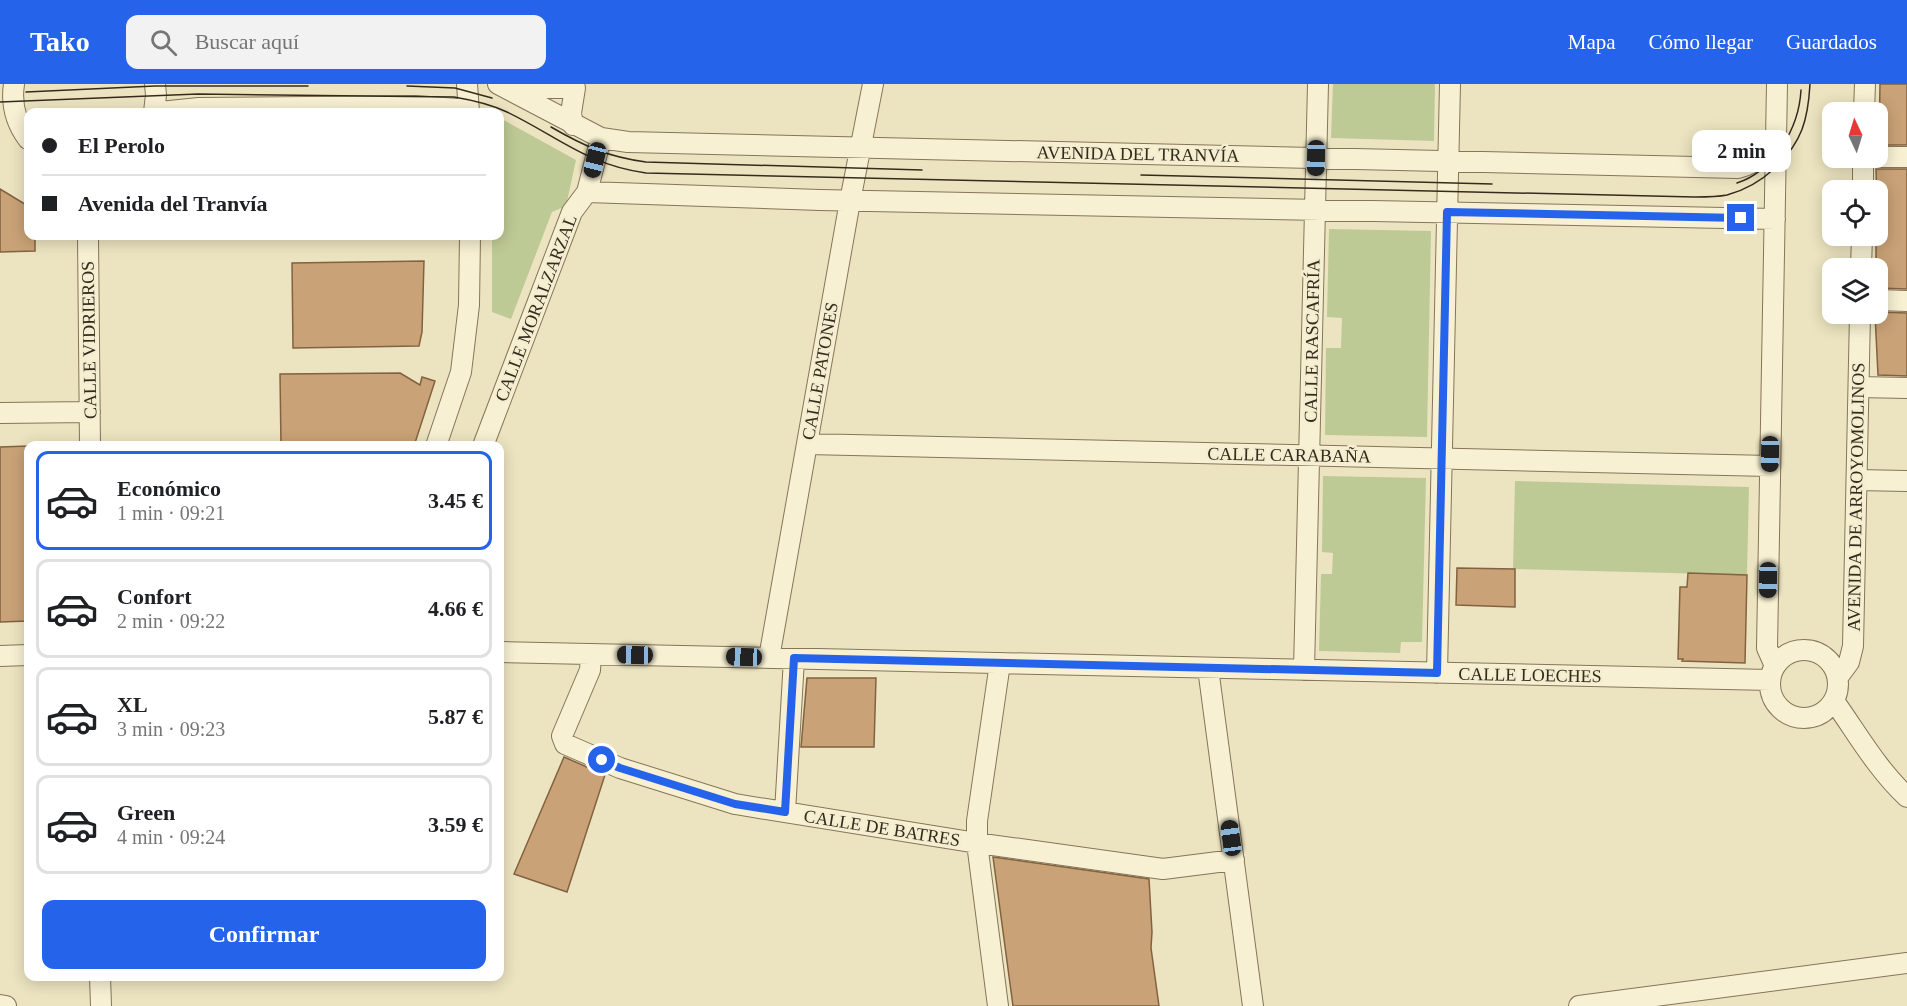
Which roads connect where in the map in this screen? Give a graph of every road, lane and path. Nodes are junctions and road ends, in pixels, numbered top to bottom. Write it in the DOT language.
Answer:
graph roads {
  1 [pos="14,84"];
  2 [pos="154,84"];
  3 [pos="467,84"];
  4 [pos="873,84"];
  5 [pos="1318,84"];
  6 [pos="1450,84"];
  7 [pos="1777,84"];
  8 [pos="1865,84"];
  9 [pos="501,86"];
  10 [pos="576,86"];
  11 [pos="1864,102"];
  12 [pos="154,108"];
  13 [pos="199,108"];
  14 [pos="440,108"];
  15 [pos="468,108"];
  16 [pos="0,122"];
  17 [pos="573,125"];
  18 [pos="24,134"];
  19 [pos="1776,135"];
  20 [pos="601,138"];
  21 [pos="861,148"];
  22 [pos="1888,157"];
  23 [pos="1907,157"];
  24 [pos="1316,158"];
  25 [pos="1448,161"];
  26 [pos="587,192"];
  27 [pos="850,201"];
  28 [pos="1315,210"];
  29 [pos="1447,212"];
  30 [pos="1775,219"];
  31 [pos="88,240"];
  32 [pos="470,240"];
  33 [pos="1888,300"];
  34 [pos="1907,300"];
  35 [pos="1860,324"];
  36 [pos="1859,387"];
  37 [pos="1907,388"];
  38 [pos="90,412"];
  39 [pos="0,413"];
  40 [pos="90,441"];
  41 [pos="438,441"];
  42 [pos="485,441"];
  43 [pos="807,444"];
  44 [pos="1309,455"];
  45 [pos="1442,458"];
  46 [pos="1770,466"];
  47 [pos="1857,480"];
  48 [pos="1907,481"];
  49 [pos="504,652"];
  50 [pos="591,654"];
  51 [pos="0,656"];
  52 [pos="24,656"];
  53 [pos="769,658"];
  54 [pos="794,658"];
  55 [pos="1000,663"];
  56 [pos="1208,668"];
  57 [pos="1304,670"];
  58 [pos="1437,673"];
  59 [pos="1772,673"];
  60 [pos="1838,677"];
  61 [pos="1834,700"];
  62 [pos="1907,797"];
  63 [pos="785,812"];
  64 [pos="977,843"];
  65 [pos="1234,860"];
  66 [pos="1907,963"];
  67 [pos="100,981"];
  68 [pos="0,1005"];
  69 [pos="6,1006"];
  70 [pos="101,1006"];
  71 [pos="998,1006"];
  72 [pos="1253,1006"];
  73 [pos="1579,1006"];
  1 -- 18 [label="street"];
  2 -- 12 [label="street"];
  3 -- 15 [label="street"];
  4 -- 21 [label="street, CALLE PATONES"];
  5 -- 24 [label="street, CALLE RASCAFRÍA"];
  6 -- 25 [label="street"];
  7 -- 19 [label="street"];
  8 -- 11 [label="street"];
  9 -- 10 [label="street"];
  9 -- 17 [label="street, AVENIDA DEL TRANVÍA"];
  10 -- 17 [label="street"];
  13 -- 14 [label="street"];
  16 -- 18 [label="street"];
  17 -- 20 [label="street, AVENIDA DEL TRANVÍA"];
  19 -- 25 [label="street, AVENIDA DEL TRANVÍA"];
  19 -- 30 [label="street"];
  20 -- 21 [label="street, AVENIDA DEL TRANVÍA"];
  20 -- 26 [label="street, CALLE MORALZARZAL"];
  21 -- 24 [label="street, AVENIDA DEL TRANVÍA"];
  21 -- 27 [label="street, CALLE PATONES"];
  22 -- 23 [label="street"];
  24 -- 25 [label="street, AVENIDA DEL TRANVÍA"];
  24 -- 28 [label="street, CALLE RASCAFRÍA"];
  25 -- 29 [label="street"];
  26 -- 27 [label="street"];
  26 -- 42 [label="street, CALLE MORALZARZAL"];
  27 -- 28 [label="street"];
  27 -- 43 [label="street, CALLE PATONES"];
  28 -- 29 [label="street"];
  28 -- 44 [label="street, CALLE RASCAFRÍA"];
  29 -- 30 [label="street"];
  29 -- 45 [label="street"];
  30 -- 46 [label="street"];
  31 -- 38 [label="street, CALLE VIDRIEROS"];
  32 -- 41 [label="street"];
  33 -- 34 [label="street"];
  35 -- 36 [label="street, AVENIDA DE ARROYOMOLINOS"];
  36 -- 37 [label="street"];
  36 -- 47 [label="street, AVENIDA DE ARROYOMOLINOS"];
  38 -- 39 [label="street"];
  38 -- 40 [label="street, CALLE VIDRIEROS"];
  43 -- 44 [label="street, CALLE CARABAÑA"];
  43 -- 53 [label="street, CALLE PATONES"];
  44 -- 45 [label="street, CALLE CARABAÑA"];
  44 -- 57 [label="street, CALLE RASCAFRÍA"];
  45 -- 46 [label="street, CALLE CARABAÑA"];
  45 -- 58 [label="street"];
  46 -- 59 [label="street"];
  47 -- 48 [label="street"];
  47 -- 60 [label="street, AVENIDA DE ARROYOMOLINOS"];
  49 -- 50 [label="street, CALLE LOECHES"];
  50 -- 53 [label="street, CALLE LOECHES"];
  50 -- 63 [label="street, CALLE DE BATRES"];
  51 -- 52 [label="street"];
  53 -- 54 [label="street, CALLE LOECHES"];
  54 -- 55 [label="street, CALLE LOECHES"];
  54 -- 63 [label="street"];
  55 -- 56 [label="street, CALLE LOECHES"];
  55 -- 64 [label="street"];
  56 -- 57 [label="street, CALLE LOECHES"];
  56 -- 65 [label="street"];
  57 -- 58 [label="street, CALLE LOECHES"];
  58 -- 59 [label="street, CALLE LOECHES"];
  59 -- 60 [label="street"];
  59 -- 61 [label="street"];
  60 -- 61 [label="street"];
  61 -- 62 [label="street"];
  63 -- 64 [label="street, CALLE DE BATRES"];
  64 -- 65 [label="street, CALLE DE BATRES"];
  64 -- 71 [label="street"];
  65 -- 72 [label="street"];
  66 -- 73 [label="street"];
  67 -- 70 [label="street"];
  68 -- 69 [label="street"];
}
